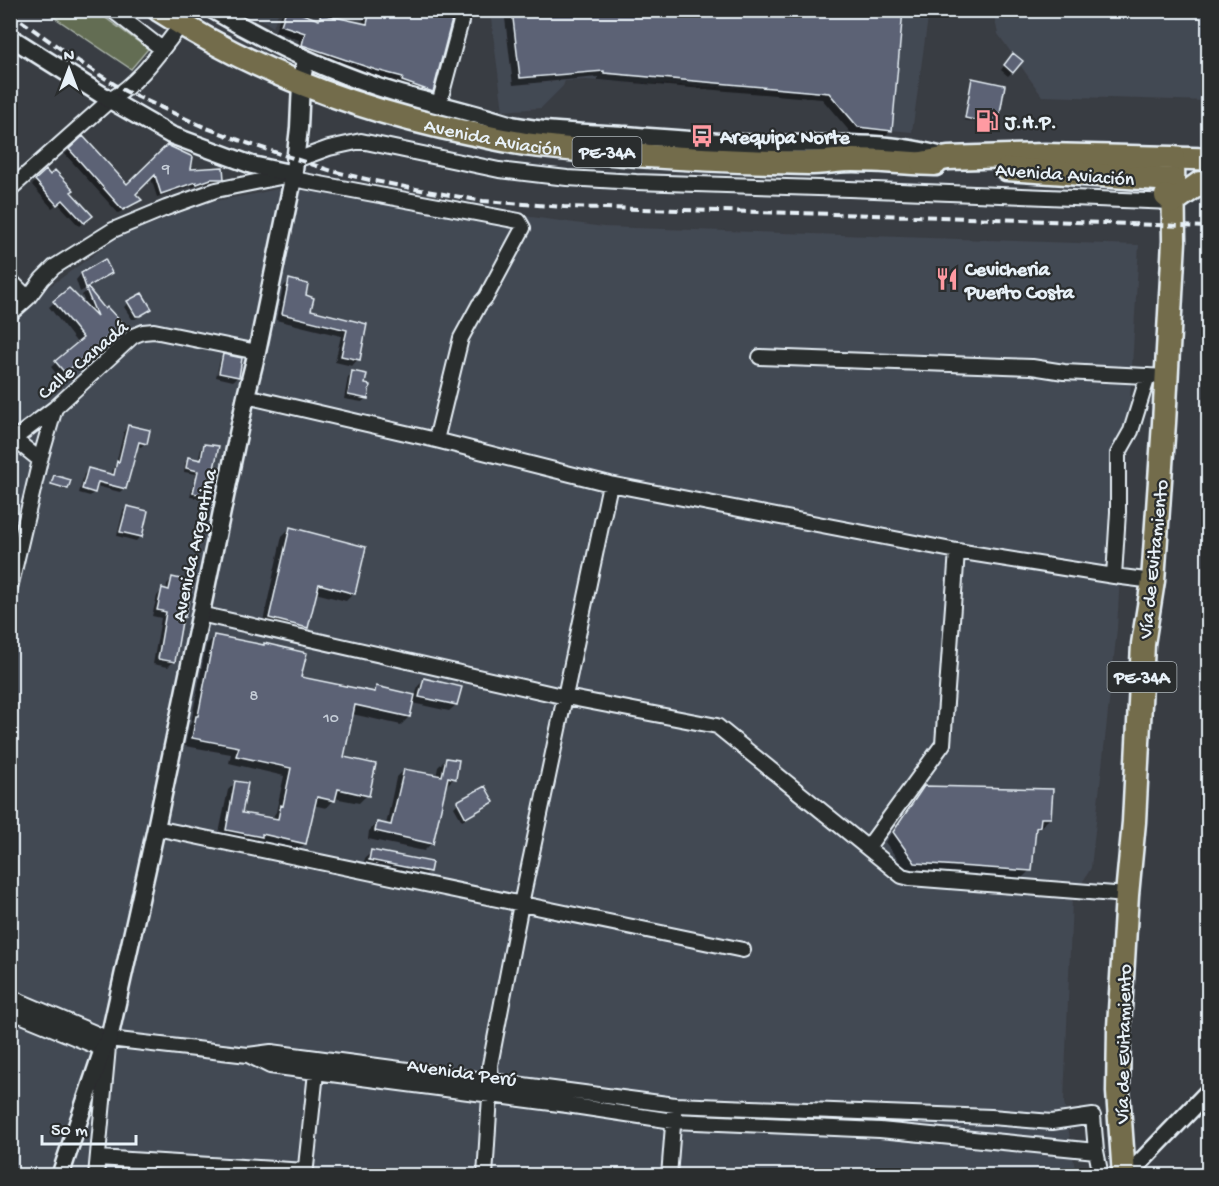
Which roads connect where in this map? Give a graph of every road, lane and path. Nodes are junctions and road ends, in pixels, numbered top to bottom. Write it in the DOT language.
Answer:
graph roads {
  1 [pos="111,10"];
  2 [pos="159,10"];
  3 [pos="213,10"];
  4 [pos="464,10"];
  5 [pos="181,25"];
  6 [pos="10,37"];
  7 [pos="162,49"];
  8 [pos="306,59"];
  9 [pos="301,83"];
  10 [pos="110,100"];
  11 [pos="439,104"];
  12 [pos="511,133"];
  13 [pos="933,158"];
  14 [pos="1209,159"];
  15 [pos="294,171"];
  16 [pos="1173,180"];
  17 [pos="1204,183"];
  18 [pos="10,189"];
  19 [pos="42,279"];
  20 [pos="11,280"];
  21 [pos="28,298"];
  22 [pos="10,314"];
  23 [pos="257,352"];
  24 [pos="760,357"];
  25 [pos="1157,377"];
  26 [pos="246,396"];
  27 [pos="55,408"];
  28 [pos="436,440"];
  29 [pos="12,441"];
  30 [pos="40,460"];
  31 [pos="610,484"];
  32 [pos="957,551"];
  33 [pos="1114,576"];
  34 [pos="1152,581"];
  35 [pos="10,588"];
  36 [pos="200,614"];
  37 [pos="566,697"];
  38 [pos="156,828"];
  39 [pos="868,847"];
  40 [pos="1126,895"];
  41 [pos="521,904"];
  42 [pos="743,950"];
  43 [pos="10,998"];
  44 [pos="10,1011"];
  45 [pos="106,1044"];
  46 [pos="317,1065"];
  47 [pos="491,1080"];
  48 [pos="1209,1092"];
  49 [pos="490,1095"];
  50 [pos="675,1105"];
  51 [pos="673,1121"];
  52 [pos="1096,1151"];
  53 [pos="98,1158"];
  54 [pos="305,1173"];
  55 [pos="60,1176"];
  56 [pos="96,1176"];
  57 [pos="485,1176"];
  58 [pos="669,1176"];
  59 [pos="1101,1176"];
  60 [pos="1125,1176"];
  1 -- 7 [label="street"];
  2 -- 5 [label="highway, Avenida Aviación / PE-34A"];
  3 -- 8 [label="street"];
  4 -- 11 [label="street"];
  5 -- 7 [label="street"];
  5 -- 9 [label="highway, Avenida Aviación / PE-34A"];
  6 -- 10 [label="street"];
  7 -- 10 [label="street"];
  8 -- 9 [label="street, Avenida Argentina"];
  8 -- 11 [label="street"];
  9 -- 12 [label="highway, Avenida Aviación / PE-34A"];
  9 -- 15 [label="street, Avenida Argentina"];
  10 -- 15 [label="street"];
  10 -- 18 [label="street"];
  11 -- 12 [label="street"];
  12 -- 13 [label="highway, Avenida Aviación / PE-34A"];
  13 -- 16 [label="highway, Avenida Aviación / PE-34A"];
  13 -- 16 [label="highway, Avenida Aviación / PE-34A"];
  14 -- 16 [label="main road, Avenida Aviación"];
  15 -- 16 [label="street"];
  15 -- 19 [label="street"];
  15 -- 23 [label="street, Avenida Argentina"];
  15 -- 28 [label="street"];
  16 -- 17 [label="highway"];
  16 -- 25 [label="highway, Vía de Evitamiento / PE-34A"];
  19 -- 20 [label="street"];
  19 -- 21 [label="street"];
  20 -- 21 [label="street"];
  21 -- 22 [label="street"];
  23 -- 26 [label="street, Avenida Argentina"];
  23 -- 27 [label="street, Calle Canadá"];
  24 -- 25 [label="street"];
  25 -- 33 [label="street"];
  25 -- 34 [label="highway, Vía de Evitamiento / PE-34A"];
  26 -- 28 [label="street"];
  26 -- 36 [label="street, Avenida Argentina"];
  27 -- 29 [label="street, Calle Canadá"];
  27 -- 30 [label="street"];
  28 -- 31 [label="street"];
  29 -- 30 [label="street"];
  30 -- 35 [label="street"];
  31 -- 32 [label="street"];
  31 -- 37 [label="street"];
  32 -- 33 [label="street"];
  32 -- 39 [label="street"];
  33 -- 34 [label="street"];
  34 -- 40 [label="highway, Vía de Evitamiento / PE-34A"];
  36 -- 37 [label="street"];
  36 -- 38 [label="street, Avenida Argentina"];
  37 -- 39 [label="street"];
  37 -- 41 [label="street"];
  38 -- 41 [label="street"];
  38 -- 45 [label="street, Avenida Argentina"];
  39 -- 40 [label="street"];
  40 -- 60 [label="highway, Vía de Evitamiento / PE-34A"];
  41 -- 42 [label="street"];
  41 -- 47 [label="street"];
  43 -- 45 [label="street, Avenida Perú"];
  44 -- 45 [label="street, Avenida Perú"];
  45 -- 46 [label="street, Avenida Perú"];
  45 -- 53 [label="street"];
  45 -- 55 [label="street, Avenida Argentina"];
  46 -- 47 [label="street, Avenida Perú"];
  46 -- 49 [label="street, Avenida Perú"];
  46 -- 54 [label="street"];
  47 -- 49 [label="street"];
  47 -- 50 [label="street, Avenida Perú"];
  48 -- 60 [label="street"];
  49 -- 51 [label="street, Avenida Perú"];
  49 -- 57 [label="street"];
  50 -- 51 [label="street"];
  50 -- 52 [label="street, Avenida Perú"];
  51 -- 52 [label="street, Avenida Perú"];
  51 -- 58 [label="street"];
  52 -- 59 [label="street"];
  53 -- 54 [label="street"];
  53 -- 56 [label="street"];
}
